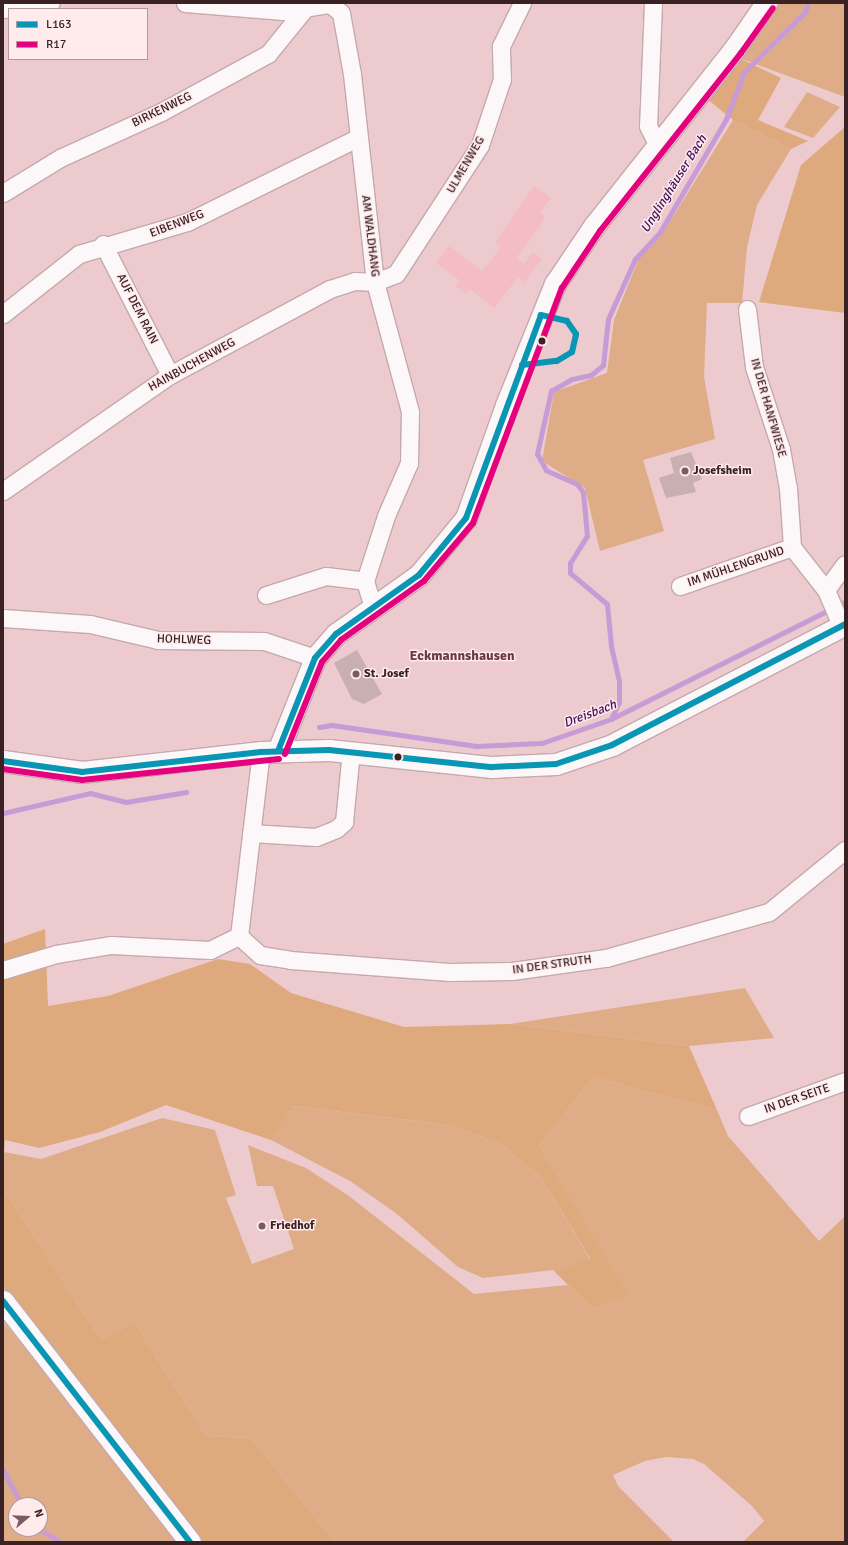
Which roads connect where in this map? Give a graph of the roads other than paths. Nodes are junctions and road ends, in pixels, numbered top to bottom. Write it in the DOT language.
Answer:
graph roads {
  1 [pos="51,3"];
  2 [pos="185,3"];
  3 [pos="522,3"];
  4 [pos="766,3"];
  5 [pos="330,4"];
  6 [pos="650,5"];
  7 [pos="306,7"];
  8 [pos="11,8"];
  9 [pos="357,138"];
  10 [pos="658,146"];
  11 [pos="3,193"];
  12 [pos="103,244"];
  13 [pos="375,282"];
  14 [pos="747,309"];
  15 [pos="3,314"];
  16 [pos="170,375"];
  17 [pos="3,491"];
  18 [pos="792,547"];
  19 [pos="845,564"];
  20 [pos="365,580"];
  21 [pos="680,586"];
  22 [pos="266,595"];
  23 [pos="374,607"];
  24 [pos="836,611"];
  25 [pos="3,618"];
  26 [pos="315,658"];
  27 [pos="351,751"];
  28 [pos="270,752"];
  29 [pos="3,761"];
  30 [pos="251,832"];
  31 [pos="845,850"];
  32 [pos="240,936"];
  33 [pos="3,970"];
  34 [pos="845,1080"];
  35 [pos="748,1116"];
  36 [pos="3,1301"];
  37 [pos="190,1542"];
  1 -- 8 [label="street"];
  2 -- 7 [label="street, AM WALDHANG"];
  3 -- 13 [label="street, ULMENWEG"];
  4 -- 10 [label="main road"];
  5 -- 7 [label="street, AM WALDHANG"];
  5 -- 9 [label="street, AM WALDHANG"];
  6 -- 10 [label="street"];
  7 -- 11 [label="street, BIRKENWEG"];
  9 -- 12 [label="street, EIBENWEG"];
  9 -- 13 [label="street, AM WALDHANG"];
  10 -- 23 [label="main road"];
  12 -- 15 [label="street, EIBENWEG"];
  12 -- 16 [label="street, AUF DEM RAIN"];
  13 -- 16 [label="street, HAINBUCHENWEG"];
  13 -- 20 [label="street, AM WALDHANG"];
  14 -- 18 [label="street, IN DER HANFWIESE"];
  16 -- 17 [label="street, HAINBUCHENWEG"];
  18 -- 21 [label="street, IM MÜHLENGRUND"];
  18 -- 24 [label="street"];
  19 -- 24 [label="street"];
  20 -- 22 [label="street"];
  20 -- 23 [label="street"];
  23 -- 26 [label="main road"];
  24 -- 27 [label="main road"];
  25 -- 26 [label="street, HOHLWEG"];
  26 -- 28 [label="main road"];
  27 -- 28 [label="main road"];
  27 -- 30 [label="street"];
  28 -- 29 [label="main road"];
  28 -- 30 [label="street"];
  30 -- 32 [label="street"];
  31 -- 32 [label="street, IN DER STRUTH"];
  32 -- 33 [label="street"];
  34 -- 35 [label="street, IN DER SEITE"];
  36 -- 37 [label="main road"];
}
